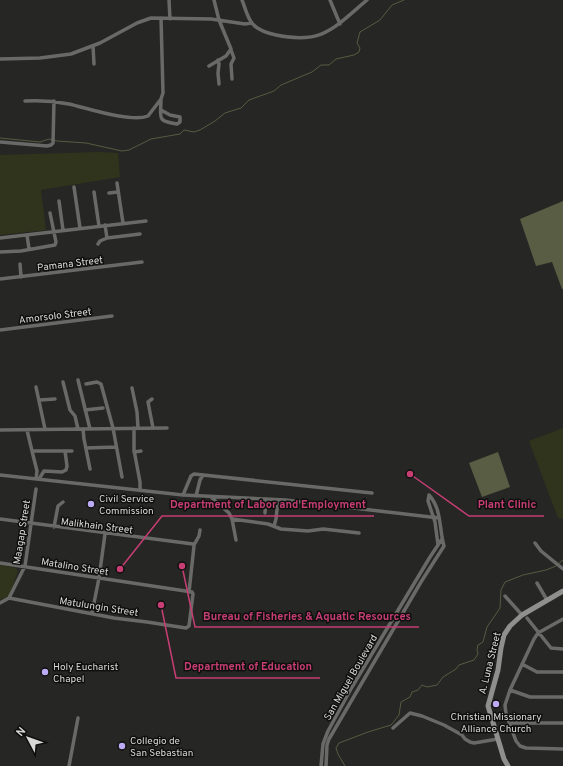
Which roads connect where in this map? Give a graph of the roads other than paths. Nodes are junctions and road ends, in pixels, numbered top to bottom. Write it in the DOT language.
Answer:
graph roads {
  1 [pos="169,0"];
  2 [pos="214,0"];
  3 [pos="242,0"];
  4 [pos="330,0"];
  5 [pos="368,0"];
  6 [pos="160,18"];
  7 [pos="170,19"];
  8 [pos="219,20"];
  9 [pos="252,23"];
  10 [pos="340,24"];
  11 [pos="93,46"];
  12 [pos="231,50"];
  13 [pos="0,59"];
  14 [pos="218,60"];
  15 [pos="94,64"];
  16 [pos="209,66"];
  17 [pos="232,79"];
  18 [pos="219,84"];
  19 [pos="161,99"];
  20 [pos="25,101"];
  21 [pos="54,101"];
  22 [pos="161,110"];
  23 [pos="0,142"];
  24 [pos="117,183"];
  25 [pos="74,187"];
  26 [pos="94,192"];
  27 [pos="118,192"];
  28 [pos="109,193"];
  29 [pos="59,201"];
  30 [pos="50,213"];
  31 [pos="146,221"];
  32 [pos="124,223"];
  33 [pos="105,225"];
  34 [pos="99,226"];
  35 [pos="80,228"];
  36 [pos="63,230"];
  37 [pos="54,231"];
  38 [pos="140,234"];
  39 [pos="27,235"];
  40 [pos="0,238"];
  41 [pos="107,238"];
  42 [pos="98,244"];
  43 [pos="29,249"];
  44 [pos="0,252"];
  45 [pos="142,262"];
  46 [pos="20,264"];
  47 [pos="21,277"];
  48 [pos="0,279"];
  49 [pos="112,316"];
  50 [pos="0,330"];
  51 [pos="78,380"];
  52 [pos="63,382"];
  53 [pos="86,384"];
  54 [pos="36,387"];
  55 [pos="132,388"];
  56 [pos="54,399"];
  57 [pos="152,399"];
  58 [pos="40,400"];
  59 [pos="103,408"];
  60 [pos="85,410"];
  61 [pos="113,428"];
  62 [pos="134,428"];
  63 [pos="138,428"];
  64 [pos="153,428"];
  65 [pos="167,428"];
  66 [pos="45,429"];
  67 [pos="78,429"];
  68 [pos="83,429"];
  69 [pos="90,429"];
  70 [pos="0,430"];
  71 [pos="27,430"];
  72 [pos="116,447"];
  73 [pos="86,448"];
  74 [pos="32,451"];
  75 [pos="64,451"];
  76 [pos="72,451"];
  77 [pos="141,451"];
  78 [pos="134,452"];
  79 [pos="90,469"];
  80 [pos="0,475"];
  81 [pos="204,475"];
  82 [pos="122,477"];
  83 [pos="37,479"];
  84 [pos="36,489"];
  85 [pos="140,490"];
  86 [pos="372,493"];
  87 [pos="182,495"];
  88 [pos="196,496"];
  89 [pos="211,498"];
  90 [pos="266,499"];
  91 [pos="278,500"];
  92 [pos="63,502"];
  93 [pos="265,513"];
  94 [pos="433,517"];
  95 [pos="439,518"];
  96 [pos="0,519"];
  97 [pos="232,519"];
  98 [pos="31,524"];
  99 [pos="274,526"];
  100 [pos="54,527"];
  101 [pos="200,530"];
  102 [pos="359,533"];
  103 [pos="106,534"];
  104 [pos="442,539"];
  105 [pos="236,540"];
  106 [pos="535,544"];
  107 [pos="194,545"];
  108 [pos="438,545"];
  109 [pos="440,551"];
  110 [pos="0,563"];
  111 [pos="24,566"];
  112 [pos="562,568"];
  113 [pos="99,578"];
  114 [pos="537,583"];
  115 [pos="563,591"];
  116 [pos="191,593"];
  117 [pos="505,596"];
  118 [pos="9,598"];
  119 [pos="547,600"];
  120 [pos="0,603"];
  121 [pos="401,606"];
  122 [pos="406,610"];
  123 [pos="92,613"];
  124 [pos="525,617"];
  125 [pos="563,619"];
  126 [pos="538,633"];
  127 [pos="563,649"];
  128 [pos="522,664"];
  129 [pos="563,672"];
  130 [pos="352,687"];
  131 [pos="358,690"];
  132 [pos="510,690"];
  133 [pos="563,697"];
  134 [pos="342,707"];
  135 [pos="346,709"];
  136 [pos="78,718"];
  137 [pos="510,723"];
  138 [pos="563,723"];
  139 [pos="393,728"];
  140 [pos="498,739"];
  141 [pos="563,749"];
  142 [pos="69,766"];
  143 [pos="321,766"];
  144 [pos="326,766"];
  145 [pos="508,766"];
  1 -- 7 [label="street"];
  2 -- 8 [label="street"];
  3 -- 9 [label="street"];
  4 -- 10 [label="street"];
  5 -- 10 [label="street"];
  6 -- 7 [label="street"];
  6 -- 11 [label="street"];
  6 -- 19 [label="street"];
  7 -- 8 [label="street"];
  8 -- 9 [label="street"];
  8 -- 12 [label="street"];
  9 -- 10 [label="street"];
  11 -- 13 [label="street"];
  11 -- 15 [label="street"];
  12 -- 14 [label="street"];
  12 -- 17 [label="street"];
  14 -- 16 [label="street"];
  14 -- 18 [label="street"];
  19 -- 21 [label="street"];
  19 -- 22 [label="street"];
  20 -- 21 [label="street"];
  21 -- 23 [label="street"];
  22 -- 22 [label="street"];
  24 -- 27 [label="street"];
  25 -- 35 [label="street"];
  26 -- 34 [label="street"];
  27 -- 28 [label="street"];
  27 -- 32 [label="street"];
  29 -- 36 [label="street"];
  30 -- 37 [label="street"];
  31 -- 32 [label="street"];
  32 -- 33 [label="street"];
  33 -- 34 [label="street"];
  33 -- 41 [label="street"];
  34 -- 35 [label="street"];
  35 -- 36 [label="street"];
  36 -- 37 [label="street"];
  37 -- 39 [label="street"];
  37 -- 43 [label="street"];
  38 -- 41 [label="street"];
  39 -- 40 [label="street"];
  39 -- 43 [label="street"];
  41 -- 42 [label="street"];
  43 -- 44 [label="street"];
  45 -- 47 [label="street, Pamana Street"];
  46 -- 47 [label="street"];
  47 -- 48 [label="street, Pamana Street"];
  49 -- 50 [label="street, Amorsolo Street"];
  51 -- 60 [label="street"];
  52 -- 67 [label="street"];
  53 -- 61 [label="street"];
  54 -- 58 [label="street"];
  55 -- 63 [label="street"];
  56 -- 58 [label="street"];
  57 -- 64 [label="street"];
  58 -- 66 [label="street"];
  59 -- 60 [label="street"];
  60 -- 69 [label="street"];
  61 -- 62 [label="street"];
  61 -- 69 [label="street"];
  61 -- 72 [label="street"];
  62 -- 63 [label="street"];
  62 -- 78 [label="street"];
  63 -- 64 [label="street"];
  64 -- 65 [label="street"];
  66 -- 67 [label="street"];
  66 -- 71 [label="street"];
  67 -- 68 [label="street"];
  68 -- 69 [label="street"];
  68 -- 73 [label="street"];
  70 -- 71 [label="street"];
  71 -- 74 [label="street"];
  72 -- 73 [label="street"];
  72 -- 82 [label="street"];
  73 -- 79 [label="street"];
  74 -- 75 [label="street"];
  74 -- 83 [label="street"];
  75 -- 76 [label="street"];
  75 -- 83 [label="street"];
  77 -- 78 [label="street"];
  78 -- 85 [label="street"];
  80 -- 83 [label="street"];
  81 -- 86 [label="street"];
  81 -- 87 [label="street"];
  81 -- 88 [label="street"];
  83 -- 85 [label="street"];
  84 -- 98 [label="street, Maagap Street"];
  85 -- 87 [label="street"];
  87 -- 88 [label="street"];
  88 -- 89 [label="street"];
  89 -- 90 [label="street"];
  89 -- 97 [label="street"];
  90 -- 91 [label="street"];
  90 -- 93 [label="street"];
  91 -- 94 [label="street"];
  91 -- 99 [label="street"];
  92 -- 100 [label="street"];
  94 -- 95 [label="street"];
  94 -- 95 [label="street"];
  94 -- 108 [label="street"];
  95 -- 104 [label="street"];
  96 -- 98 [label="street, Malikhain Street"];
  97 -- 99 [label="street"];
  97 -- 105 [label="street"];
  98 -- 100 [label="street, Malikhain Street"];
  98 -- 111 [label="street, Maagap Street"];
  99 -- 102 [label="street"];
  100 -- 103 [label="street, Malikhain Street"];
  101 -- 107 [label="street"];
  103 -- 107 [label="street, Malikhain Street"];
  103 -- 113 [label="street"];
  104 -- 108 [label="street, San Miguel Boulevard"];
  104 -- 109 [label="street, San Miguel Boulevard"];
  106 -- 112 [label="street"];
  107 -- 116 [label="street"];
  108 -- 109 [label="street"];
  108 -- 121 [label="street, San Miguel Boulevard"];
  109 -- 122 [label="street, San Miguel Boulevard"];
  110 -- 111 [label="street, Matalino Street"];
  111 -- 113 [label="street, Matalino Street"];
  111 -- 118 [label="street, Maagap Street"];
  113 -- 116 [label="street, Matalino Street"];
  113 -- 123 [label="street"];
  114 -- 119 [label="street"];
  115 -- 119 [label="street, A. Luna Street"];
  116 -- 123 [label="street, Matulungin Street"];
  117 -- 124 [label="street"];
  118 -- 120 [label="street"];
  118 -- 123 [label="street, Matulungin Street"];
  119 -- 124 [label="street, A. Luna Street"];
  121 -- 122 [label="street"];
  121 -- 130 [label="street, San Miguel Boulevard"];
  122 -- 131 [label="street, San Miguel Boulevard"];
  124 -- 126 [label="street"];
  124 -- 140 [label="street, A. Luna Street"];
  125 -- 126 [label="street"];
  126 -- 127 [label="street"];
  126 -- 128 [label="street"];
  128 -- 129 [label="street"];
  128 -- 132 [label="street"];
  130 -- 131 [label="street"];
  130 -- 134 [label="street, San Miguel Boulevard"];
  131 -- 135 [label="street, San Miguel Boulevard"];
  132 -- 133 [label="street"];
  132 -- 137 [label="street"];
  134 -- 135 [label="street"];
  134 -- 143 [label="street, San Miguel Boulevard"];
  135 -- 144 [label="street, San Miguel Boulevard"];
  136 -- 142 [label="street"];
  137 -- 138 [label="street"];
  137 -- 141 [label="street"];
  139 -- 140 [label="street"];
  140 -- 145 [label="street, A. Luna Street"];
}
